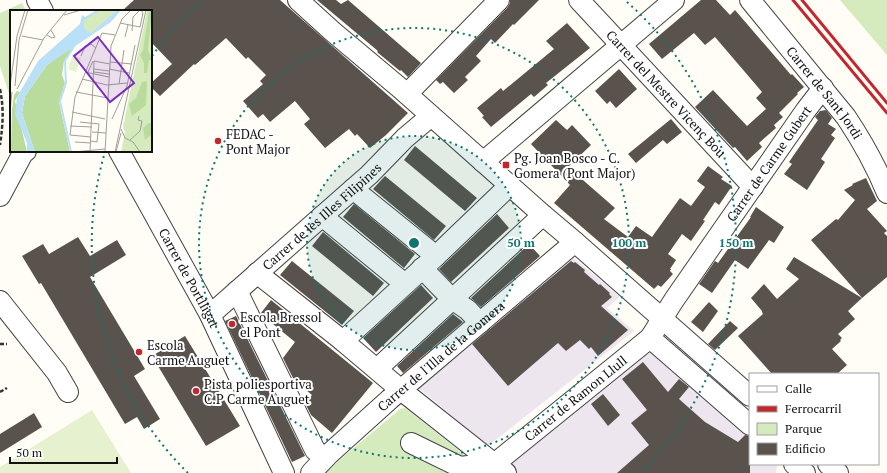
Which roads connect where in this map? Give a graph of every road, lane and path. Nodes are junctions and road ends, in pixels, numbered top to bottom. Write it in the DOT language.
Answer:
graph roads {
  1 [pos="37,0"];
  2 [pos="298,0"];
  3 [pos="499,0"];
  4 [pos="579,0"];
  5 [pos="674,0"];
  6 [pos="750,0"];
  7 [pos="42,10"];
  8 [pos="621,45"];
  9 [pos="823,88"];
  10 [pos="0,89"];
  11 [pos="407,94"];
  12 [pos="432,116"];
  13 [pos="0,145"];
  14 [pos="24,152"];
  15 [pos="120,152"];
  16 [pos="483,162"];
  17 [pos="509,186"];
  18 [pos="753,187"];
  19 [pos="353,189"];
  20 [pos="887,193"];
  21 [pos="0,196"];
  22 [pos="543,215"];
  23 [pos="322,216"];
  24 [pos="575,242"];
  25 [pos="429,262"];
  26 [pos="257,273"];
  27 [pos="405,284"];
  28 [pos="237,291"];
  29 [pos="452,299"];
  30 [pos="0,301"];
  31 [pos="210,315"];
  32 [pos="662,319"];
  33 [pos="480,322"];
  34 [pos="650,338"];
  35 [pos="343,341"];
  36 [pos="0,344"];
  37 [pos="7,344"];
  38 [pos="377,369"];
  39 [pos="7,388"];
  40 [pos="401,390"];
  41 [pos="0,392"];
  42 [pos="68,392"];
  43 [pos="749,395"];
  44 [pos="749,424"];
  45 [pos="411,443"];
  46 [pos="829,465"];
  47 [pos="318,466"];
  48 [pos="494,470"];
  49 [pos="284,473"];
  50 [pos="838,473"];
  1 -- 7 [label="street"];
  2 -- 11 [label="street"];
  3 -- 11 [label="street"];
  4 -- 8 [label="street, Carrer del Mestre Vicenç Bou"];
  5 -- 8 [label="street"];
  6 -- 9 [label="street, Carrer de Sant Jordi"];
  8 -- 16 [label="street"];
  8 -- 18 [label="street, Carrer del Mestre Vicenç Bou"];
  9 -- 18 [label="street, Carrer de Carme Gubert"];
  9 -- 20 [label="street, Carrer de Sant Jordi"];
  10 -- 13 [label="path"];
  11 -- 12 [label="street"];
  12 -- 16 [label="street"];
  12 -- 19 [label="street, Carrer de les Illes Filipines"];
  14 -- 21 [label="street"];
  15 -- 31 [label="street, Carrer de Portlligat"];
  16 -- 17 [label="street"];
  17 -- 22 [label="street"];
  17 -- 25 [label="street"];
  18 -- 32 [label="street, Carrer de Carme Gubert"];
  19 -- 23 [label="street, Carrer de les Illes Filipines"];
  19 -- 25 [label="street"];
  22 -- 24 [label="street"];
  22 -- 29 [label="street"];
  23 -- 26 [label="street, Carrer de les Illes Filipines"];
  23 -- 27 [label="street"];
  24 -- 32 [label="street"];
  24 -- 33 [label="street, Carrer de l'Illa de la Gomera"];
  25 -- 27 [label="street"];
  25 -- 29 [label="street"];
  26 -- 28 [label="street, Carrer de les Illes Filipines"];
  26 -- 35 [label="street"];
  27 -- 35 [label="street"];
  28 -- 31 [label="street, Carrer de les Illes Filipines"];
  28 -- 47 [label="street"];
  29 -- 33 [label="street"];
  29 -- 38 [label="street"];
  30 -- 42 [label="street"];
  31 -- 49 [label="street, Carrer de Portlligat"];
  32 -- 34 [label="street, Carrer de Ramon Llull"];
  32 -- 43 [label="street"];
  33 -- 40 [label="street, Carrer de l'Illa de la Gomera"];
  34 -- 44 [label="street"];
  34 -- 48 [label="street, Carrer de Ramon Llull"];
  35 -- 38 [label="street"];
  36 -- 37 [label="path"];
  38 -- 40 [label="street"];
  39 -- 41 [label="path"];
  40 -- 47 [label="street, Carrer de l'Illa de la Gomera"];
  40 -- 48 [label="street"];
  45 -- 48 [label="street"];
  46 -- 50 [label="street"];
}
